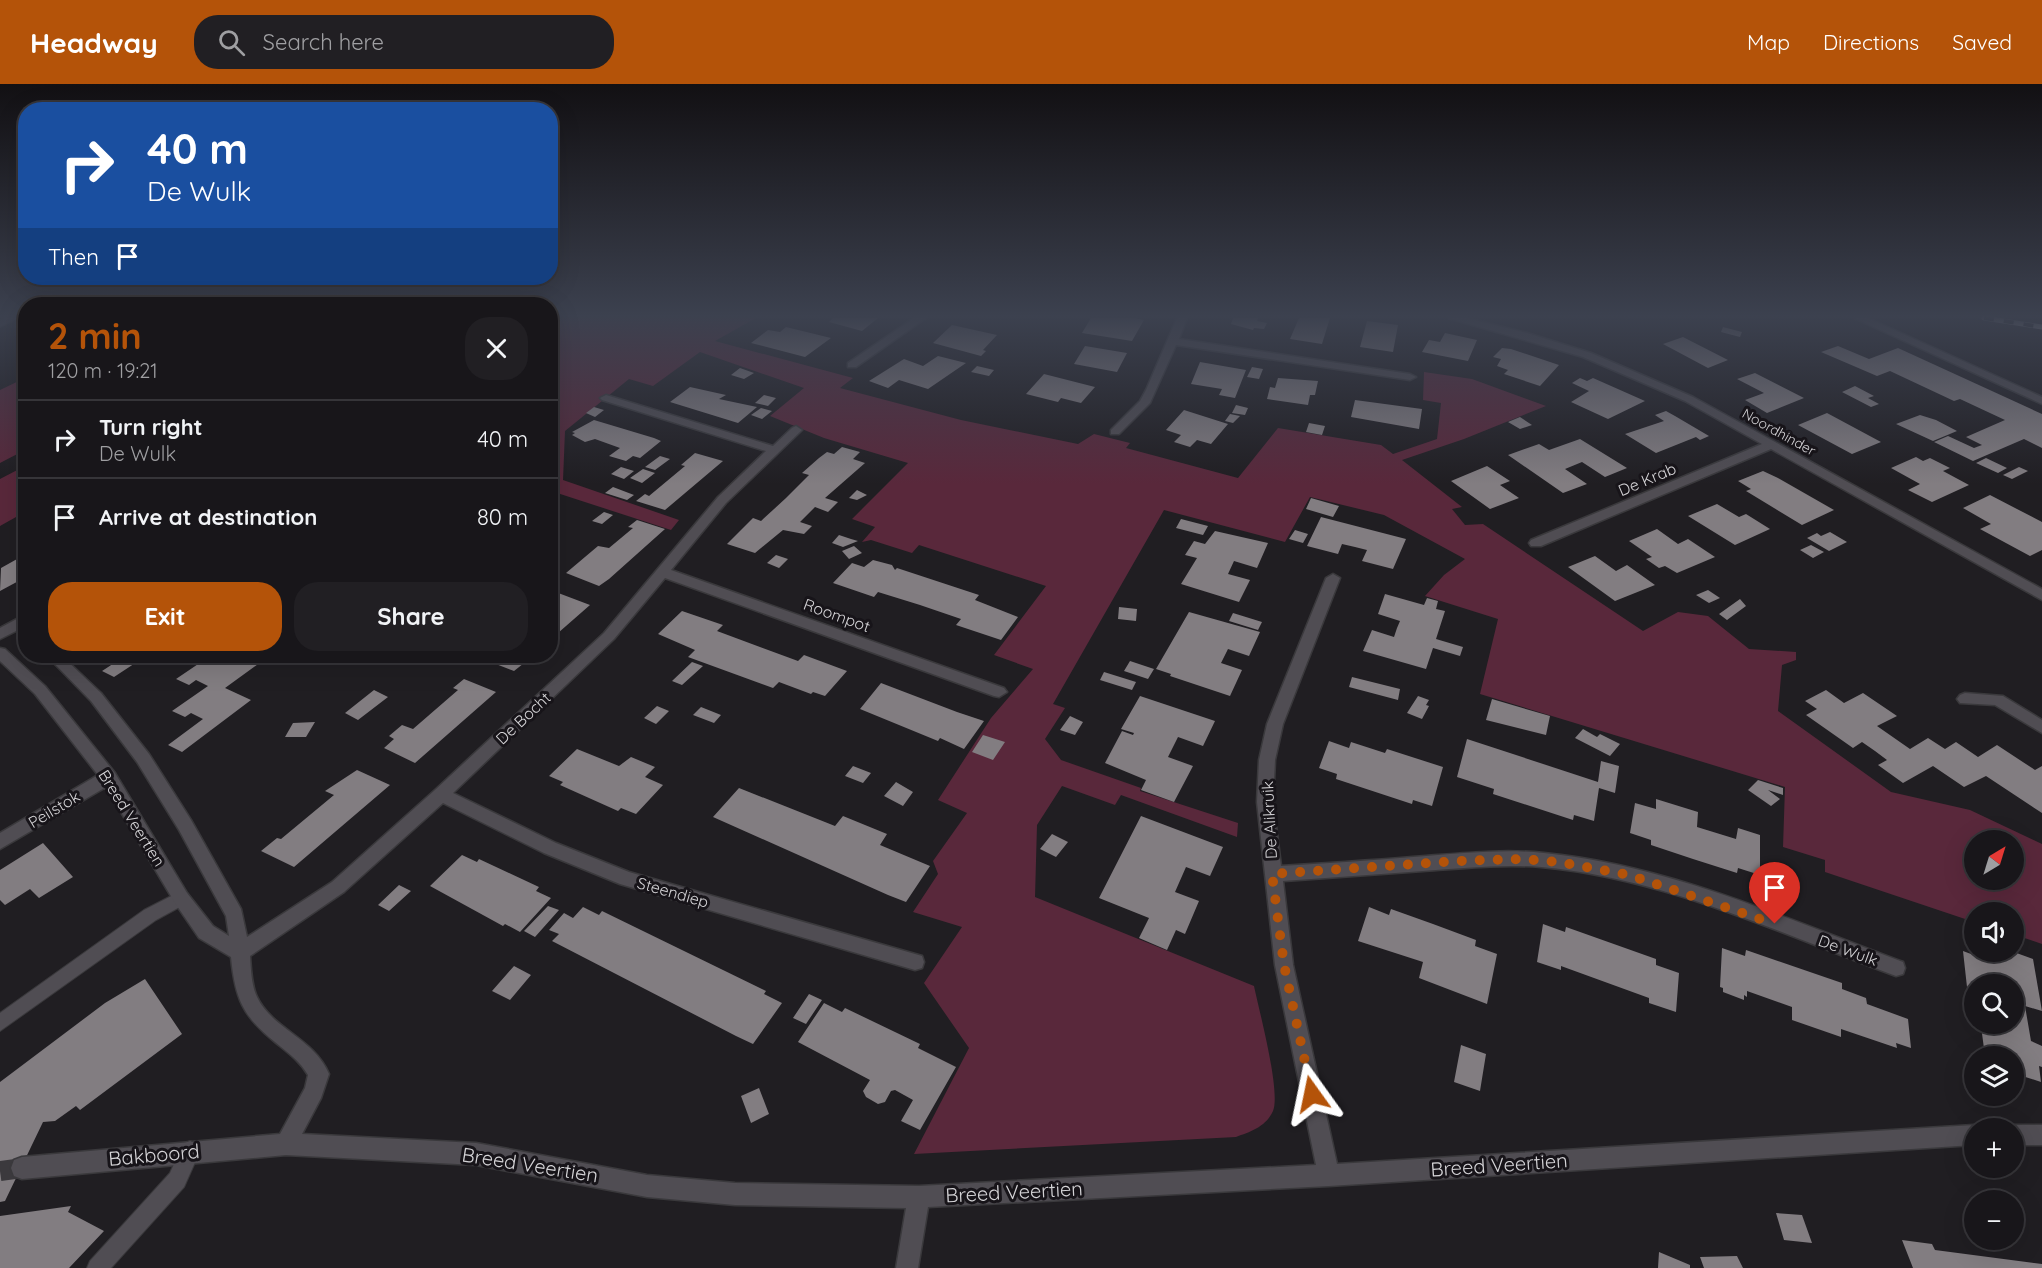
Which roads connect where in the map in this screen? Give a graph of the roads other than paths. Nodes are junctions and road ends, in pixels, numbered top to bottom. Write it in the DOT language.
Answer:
graph roads {
  1 [pos="1158,373"];
  2 [pos="1385,373"];
  3 [pos="1629,373"];
  4 [pos="1981,373"];
  5 [pos="1410,377"];
  6 [pos="606,398"];
  7 [pos="2042,401"];
  8 [pos="796,430"];
  9 [pos="1115,432"];
  10 [pos="1771,445"];
  11 [pos="774,450"];
  12 [pos="1536,543"];
  13 [pos="663,572"];
  14 [pos="1333,578"];
  15 [pos="2042,595"];
  16 [pos="18,626"];
  17 [pos="0,634"];
  18 [pos="0,653"];
  19 [pos="61,663"];
  20 [pos="999,692"];
  21 [pos="1965,699"];
  22 [pos="2042,727"];
  23 [pos="109,777"];
  24 [pos="441,795"];
  25 [pos="0,842"];
  26 [pos="1272,874"];
  27 [pos="181,898"];
  28 [pos="240,952"];
  29 [pos="915,962"];
  30 [pos="1896,968"];
  31 [pos="0,1023"];
  32 [pos="2024,1135"];
  33 [pos="2042,1135"];
  34 [pos="1964,1136"];
  35 [pos="286,1144"];
  36 [pos="190,1151"];
  37 [pos="22,1168"];
  38 [pos="1329,1175"];
  39 [pos="919,1197"];
  40 [pos="97,1268"];
  41 [pos="907,1268"];
  1 -- 9 [label="street"];
  2 -- 5 [label="street"];
  3 -- 10 [label="street, Noordhinder"];
  4 -- 7 [label="street"];
  6 -- 11 [label="street"];
  8 -- 11 [label="street, De Bocht"];
  10 -- 12 [label="street, De Krab"];
  10 -- 15 [label="street, Noordhinder"];
  11 -- 13 [label="street, De Bocht"];
  13 -- 20 [label="street, Roompot"];
  13 -- 24 [label="street, De Bocht"];
  14 -- 26 [label="street, De Alikruik"];
  16 -- 17 [label="street"];
  18 -- 23 [label="street, Breed Veertien"];
  19 -- 28 [label="street"];
  21 -- 22 [label="street"];
  23 -- 25 [label="street, Peilstok"];
  23 -- 27 [label="street, Breed Veertien"];
  24 -- 28 [label="street, De Bocht"];
  24 -- 29 [label="street, Steendiep"];
  26 -- 30 [label="street, De Wulk"];
  26 -- 38 [label="street, De Alikruik"];
  27 -- 28 [label="street, Breed Veertien"];
  27 -- 31 [label="lane"];
  28 -- 35 [label="street"];
  32 -- 33 [label="street"];
  34 -- 38 [label="street, Breed Veertien"];
  35 -- 36 [label="street, Bakboord"];
  35 -- 39 [label="street, Breed Veertien"];
  36 -- 37 [label="street, Bakboord"];
  36 -- 40 [label="lane"];
  38 -- 39 [label="street, Breed Veertien"];
  39 -- 41 [label="street"];
}
